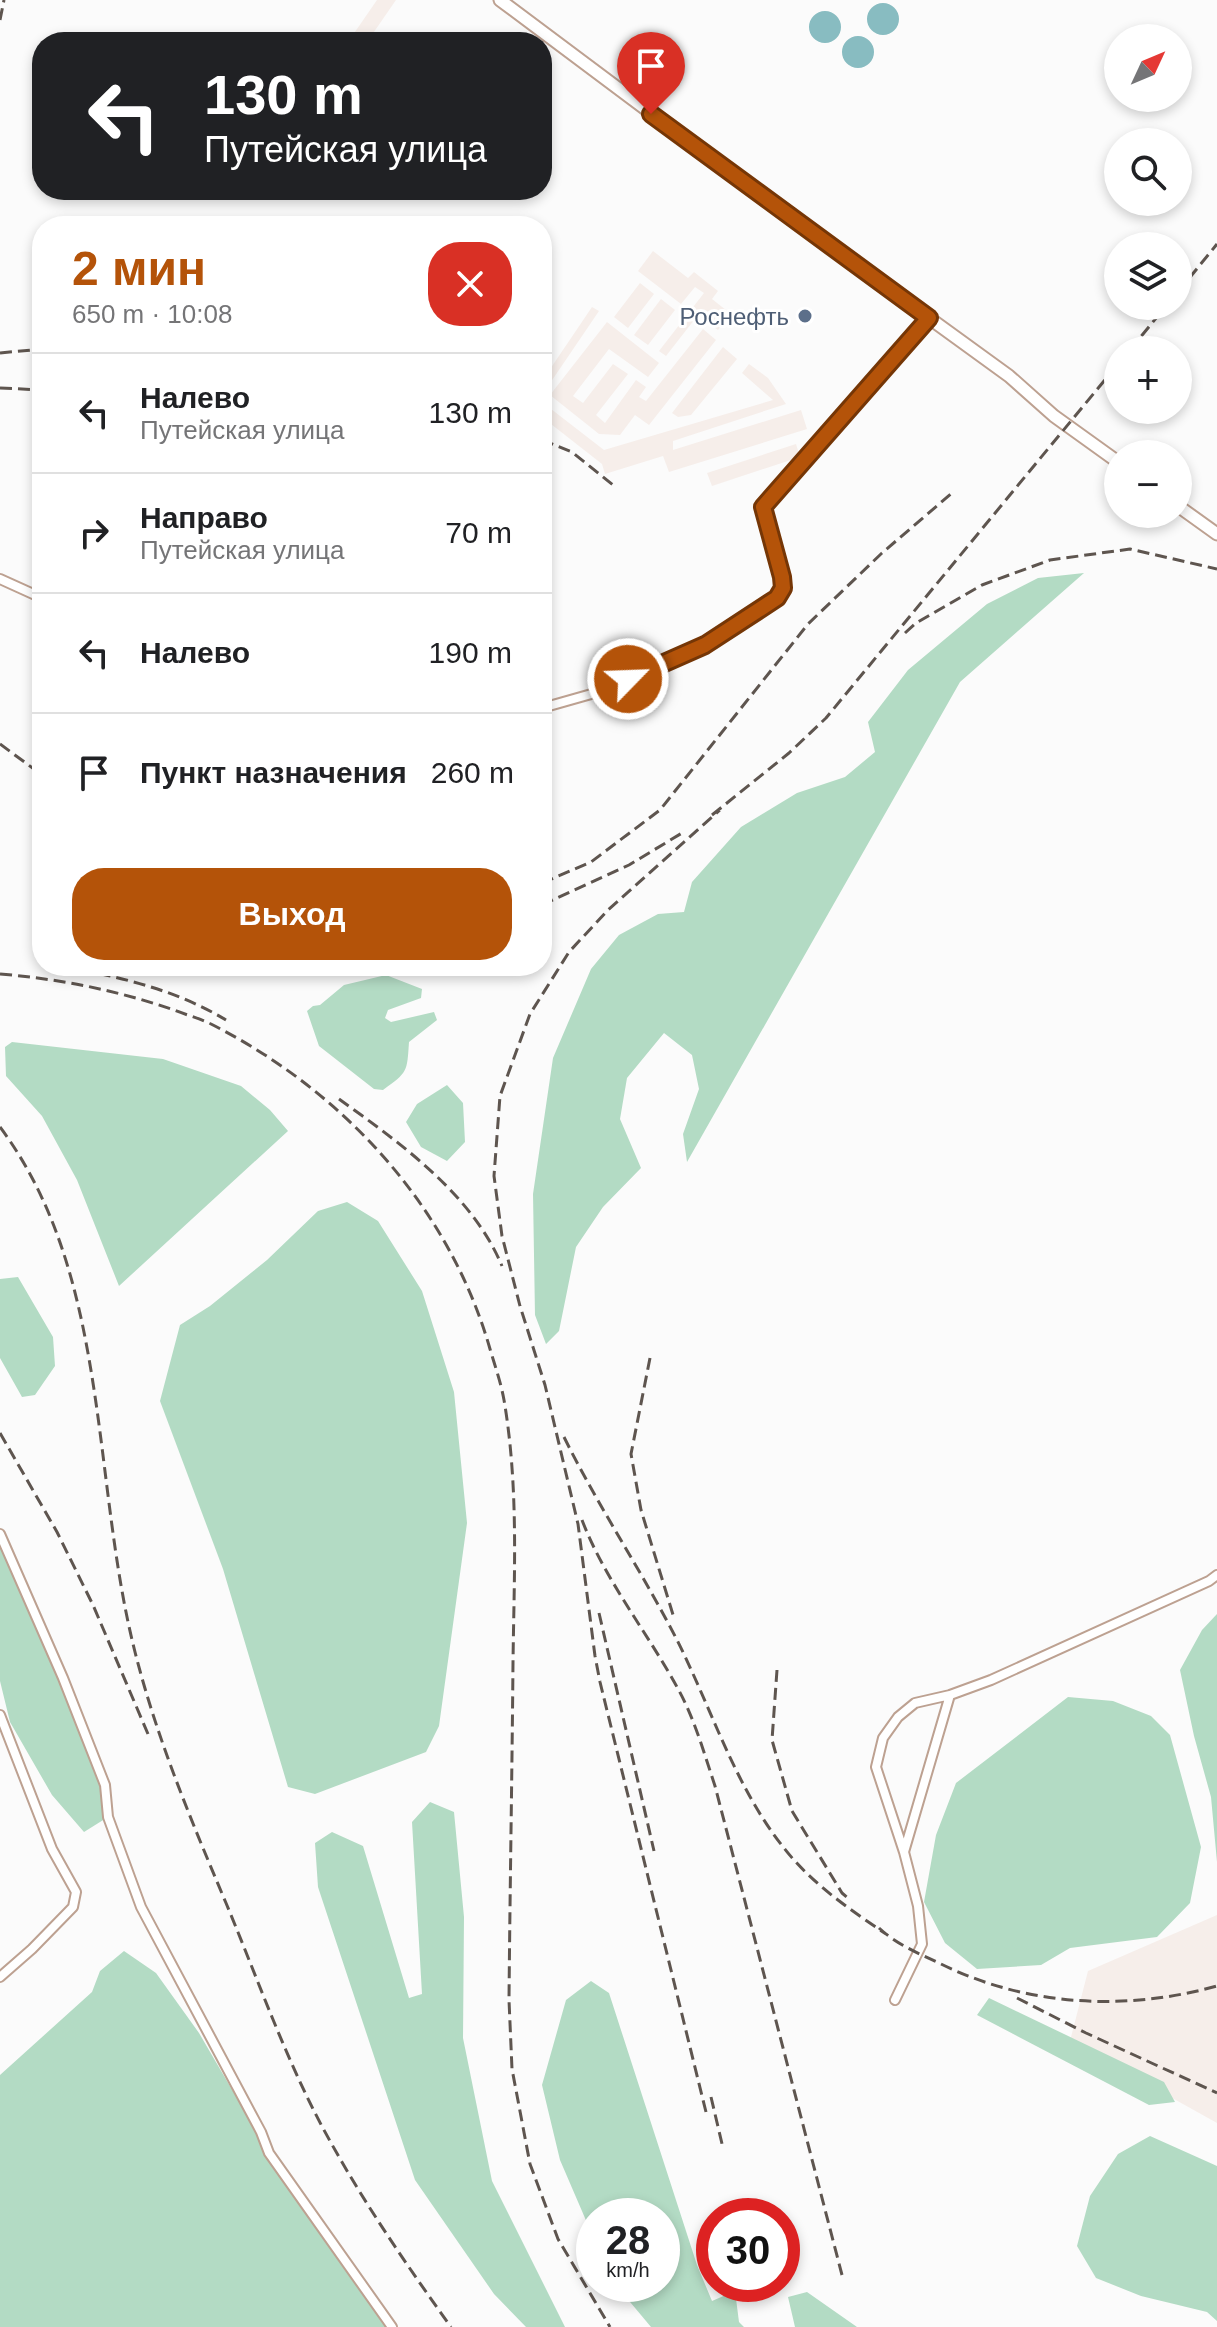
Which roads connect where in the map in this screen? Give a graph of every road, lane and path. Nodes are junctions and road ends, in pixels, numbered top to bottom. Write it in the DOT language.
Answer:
graph roads {
  1 [pos="500,0"];
  2 [pos="543,32"];
  3 [pos="552,39"];
  4 [pos="929,318"];
  5 [pos="1104,452"];
  6 [pos="1192,516"];
  7 [pos="1217,534"];
  8 [pos="0,579"];
  9 [pos="32,593"];
  10 [pos="552,705"];
  11 [pos="0,1534"];
  12 [pos="1217,1575"];
  13 [pos="950,1695"];
  14 [pos="0,1715"];
  15 [pos="904,1852"];
  16 [pos="0,1977"];
  17 [pos="895,2000"];
  18 [pos="392,2327"];
  1 -- 2 [label="street"];
  3 -- 4 [label="street"];
  4 -- 5 [label="street"];
  4 -- 10 [label="street"];
  6 -- 7 [label="street"];
  8 -- 9 [label="street"];
  11 -- 18 [label="street"];
  12 -- 13 [label="street"];
  13 -- 15 [label="street"];
  13 -- 15 [label="street"];
  14 -- 16 [label="street"];
  15 -- 17 [label="street"];
}
